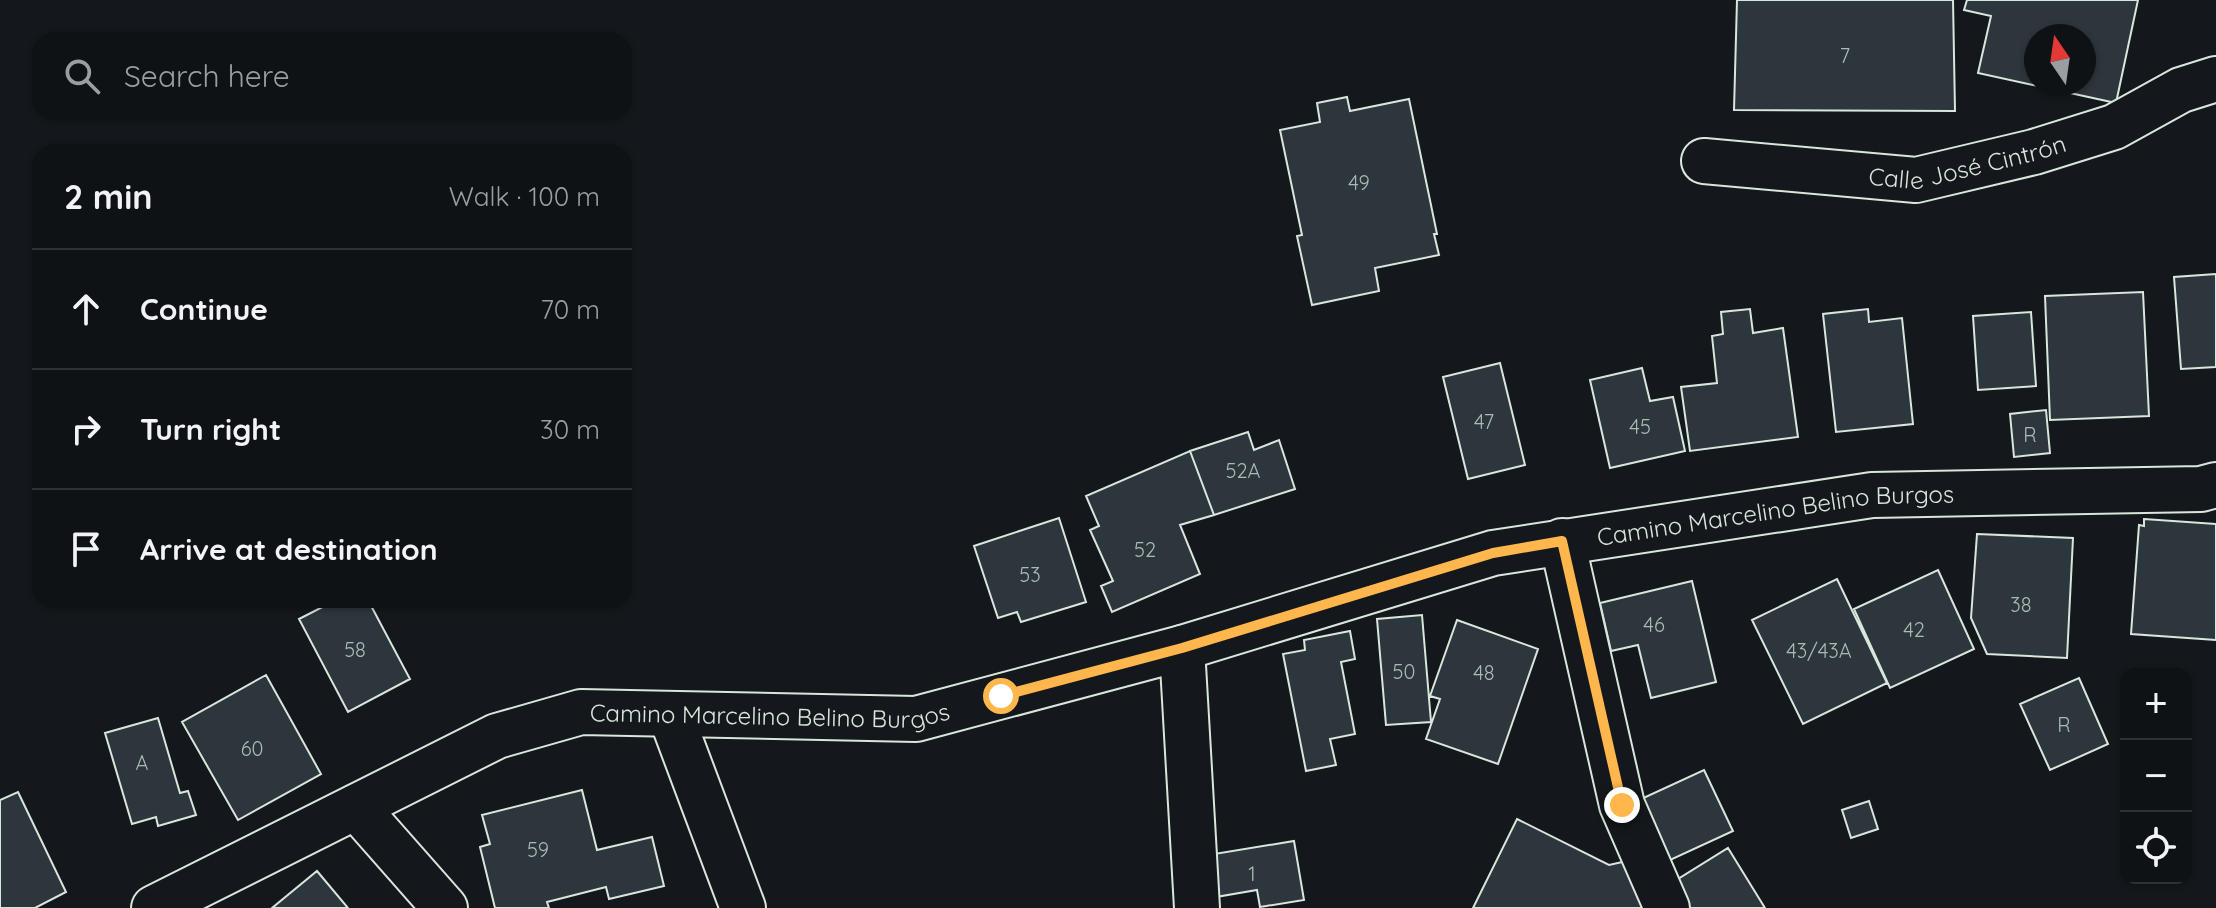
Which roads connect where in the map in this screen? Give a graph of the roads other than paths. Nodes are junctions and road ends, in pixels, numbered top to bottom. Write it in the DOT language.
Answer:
graph roads {
  1 [pos="2216,79"];
  2 [pos="1704,161"];
  3 [pos="2216,485"];
  4 [pos="1562,541"];
  5 [pos="1182,648"];
  6 [pos="671,716"];
  7 [pos="356,807"];
  8 [pos="154,908"];
  9 [pos="445,908"];
  10 [pos="743,908"];
  11 [pos="1197,908"];
  12 [pos="1667,908"];
  1 -- 2 [label="street, Calle José Cintrón"];
  3 -- 4 [label="street, Camino Marcelino Belino Burgos"];
  4 -- 5 [label="street, Camino Marcelino Belino Burgos"];
  4 -- 12 [label="street"];
  5 -- 6 [label="street, Camino Marcelino Belino Burgos"];
  5 -- 11 [label="street"];
  6 -- 7 [label="street, Camino Marcelino Belino Burgos"];
  6 -- 10 [label="street"];
  7 -- 8 [label="street, Camino Marcelino Belino Burgos"];
  7 -- 9 [label="street"];
}
